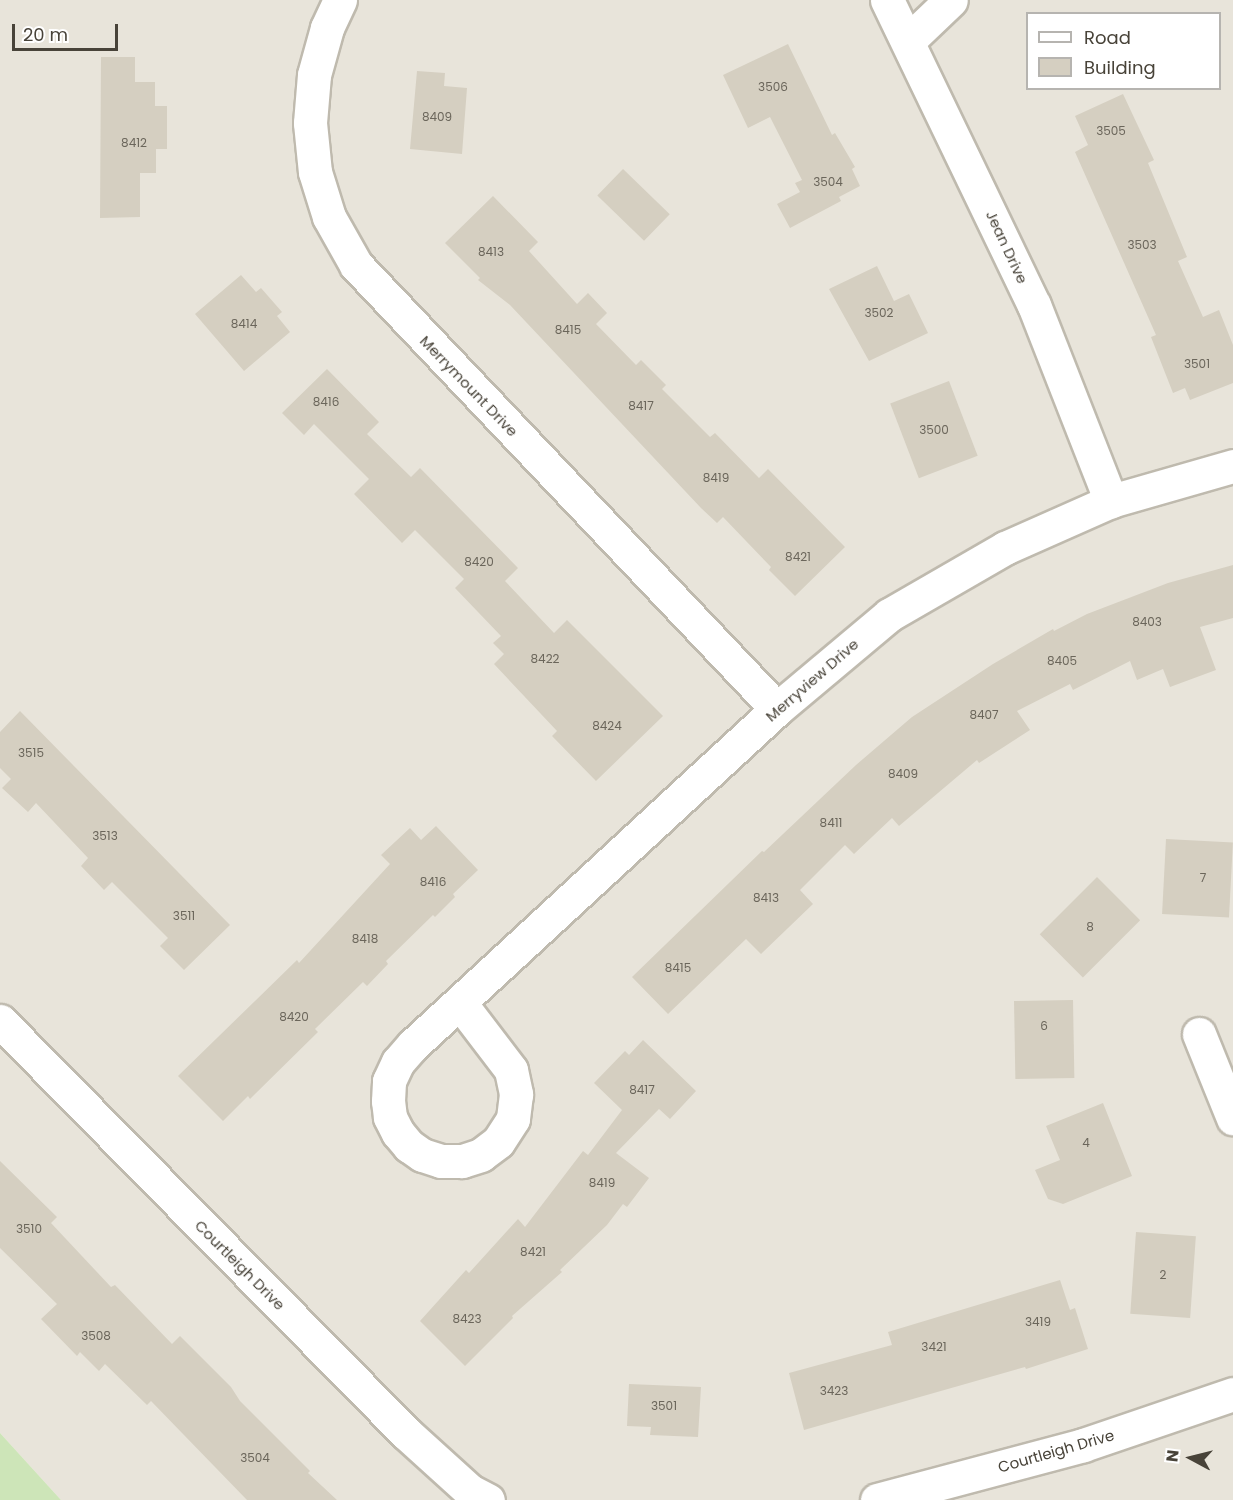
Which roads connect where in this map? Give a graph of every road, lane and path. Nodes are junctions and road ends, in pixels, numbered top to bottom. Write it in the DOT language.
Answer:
graph roads {
  1 [pos="340,0"];
  2 [pos="887,0"];
  3 [pos="951,0"];
  4 [pos="908,41"];
  5 [pos="1233,466"];
  6 [pos="1111,501"];
  7 [pos="777,709"];
  8 [pos="460,1003"];
  9 [pos="0,1022"];
  10 [pos="1199,1034"];
  11 [pos="1233,1118"];
  12 [pos="1233,1394"];
  13 [pos="488,1500"];
  14 [pos="877,1500"];
  1 -- 7 [label="street, Merrymount Drive"];
  2 -- 4 [label="street, Jean Drive"];
  3 -- 4 [label="street"];
  4 -- 6 [label="street, Jean Drive"];
  5 -- 6 [label="street, Merryview Drive"];
  6 -- 7 [label="street, Merryview Drive"];
  7 -- 8 [label="street, Merryview Drive"];
  8 -- 8 [label="street, Merryview Drive"];
  9 -- 13 [label="street, Courtleigh Drive"];
  10 -- 11 [label="street"];
  12 -- 14 [label="street, Courtleigh Drive"];
}
